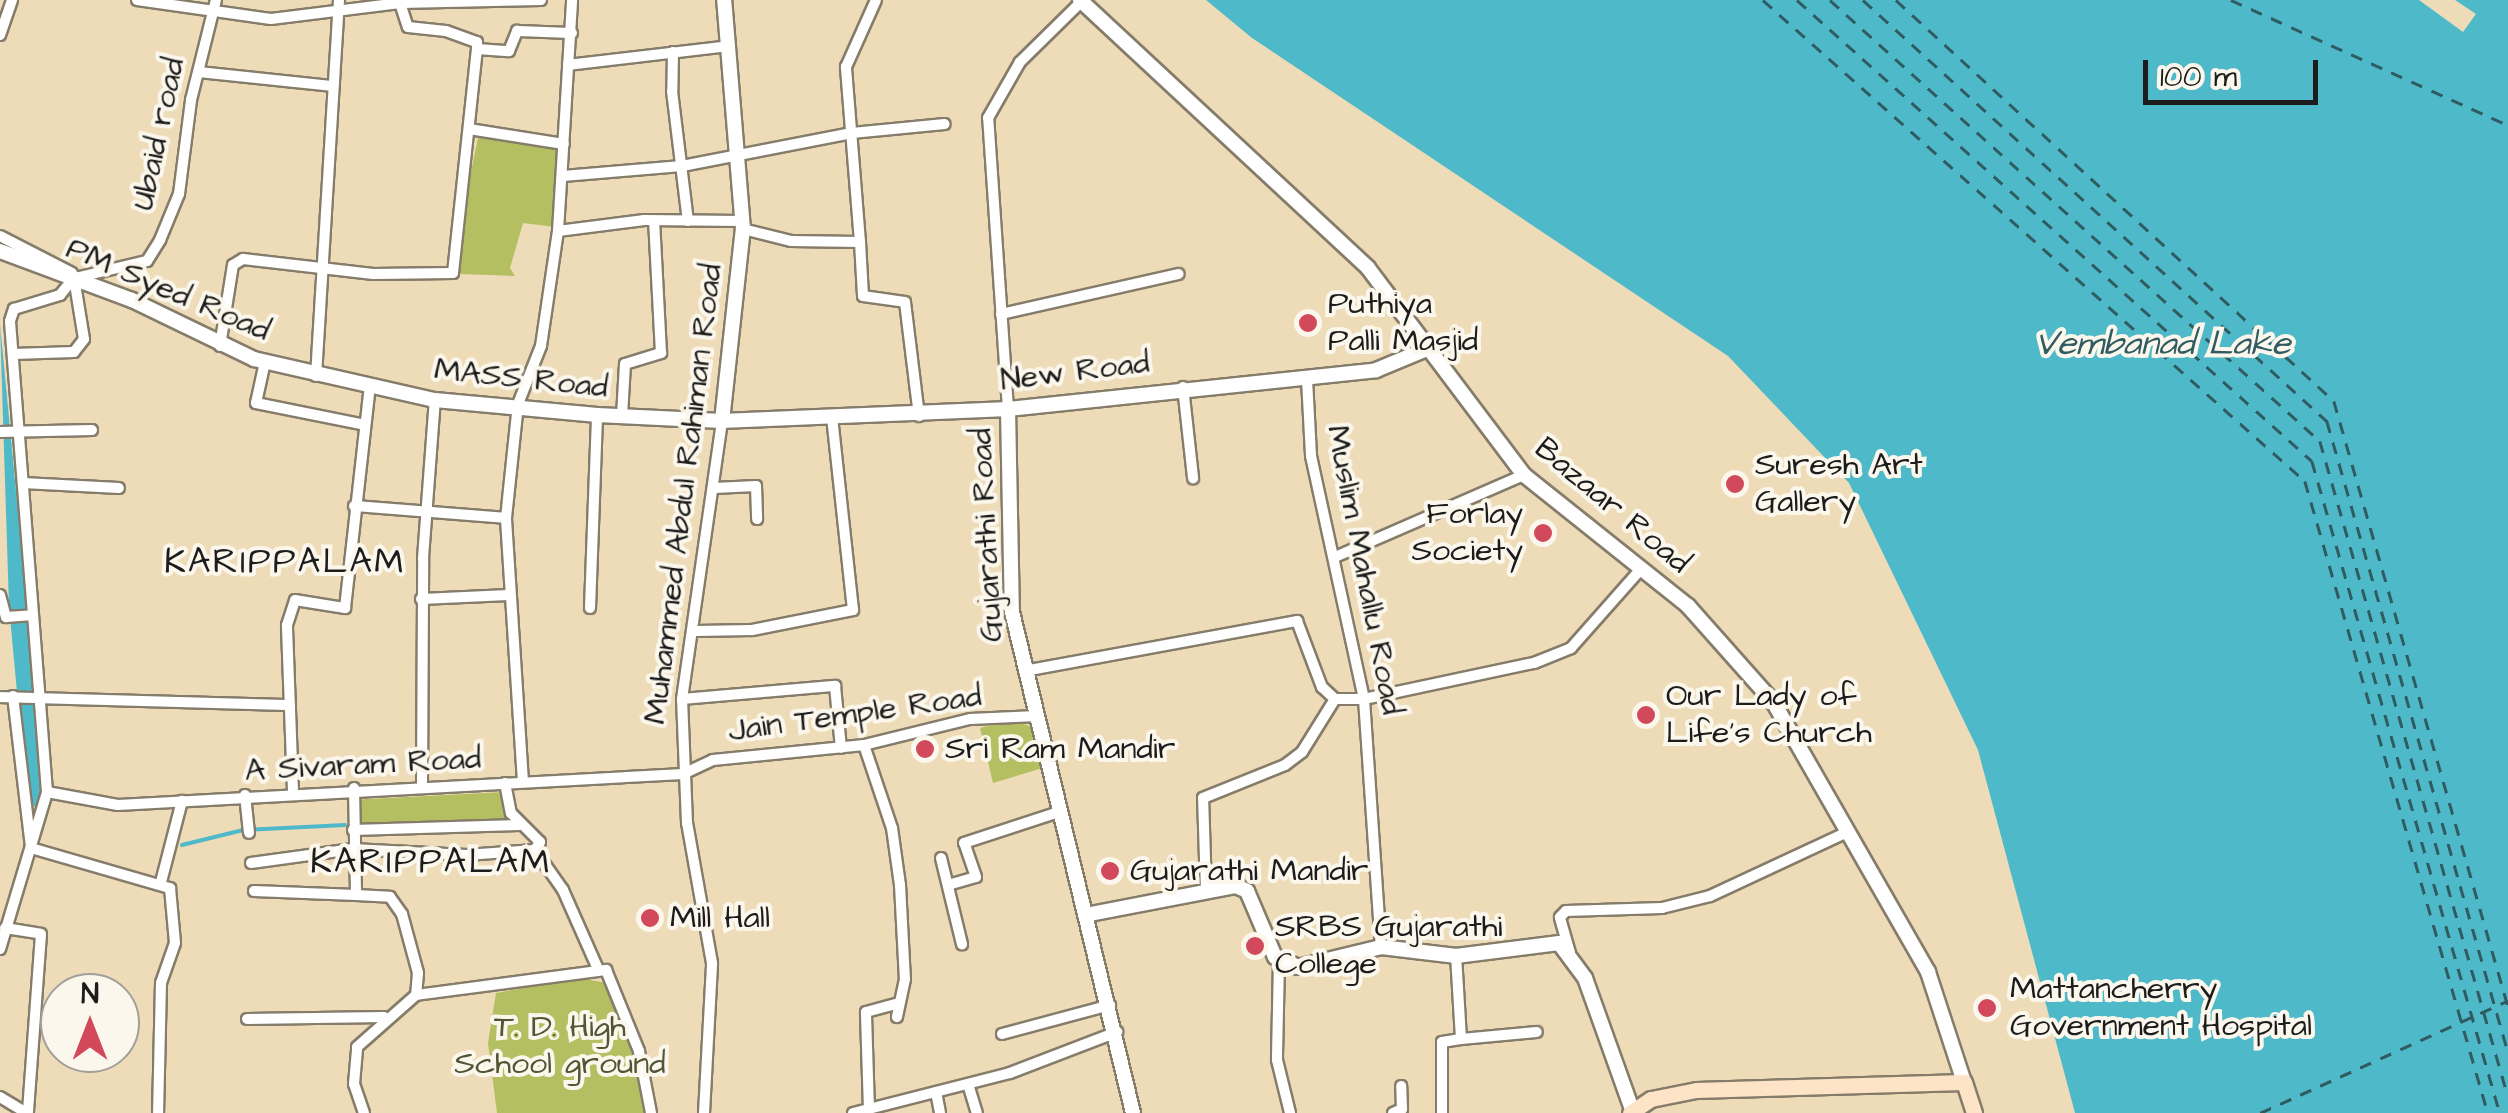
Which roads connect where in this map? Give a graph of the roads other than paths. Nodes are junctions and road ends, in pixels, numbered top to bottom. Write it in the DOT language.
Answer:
graph roads {
  1 [pos="12,0"];
  2 [pos="136,0"];
  3 [pos="216,0"];
  4 [pos="541,0"];
  5 [pos="572,0"];
  6 [pos="724,0"];
  7 [pos="876,0"];
  8 [pos="513,1"];
  9 [pos="1081,1"];
  10 [pos="400,4"];
  11 [pos="338,6"];
  12 [pos="213,14"];
  13 [pos="572,33"];
  14 [pos="0,35"];
  15 [pos="730,46"];
  16 [pos="478,49"];
  17 [pos="673,52"];
  18 [pos="568,65"];
  19 [pos="198,72"];
  20 [pos="333,86"];
  21 [pos="945,124"];
  22 [pos="469,128"];
  23 [pos="852,133"];
  24 [pos="564,144"];
  25 [pos="740,157"];
  26 [pos="682,166"];
  27 [pos="563,176"];
  28 [pos="654,220"];
  29 [pos="688,222"];
  30 [pos="743,225"];
  31 [pos="558,231"];
  32 [pos="0,236"];
  33 [pos="860,242"];
  34 [pos="0,251"];
  35 [pos="322,269"];
  36 [pos="1179,274"];
  37 [pos="74,278"];
  38 [pos="1001,314"];
  39 [pos="220,346"];
  40 [pos="1429,348"];
  41 [pos="13,354"];
  42 [pos="265,362"];
  43 [pos="316,376"];
  44 [pos="1307,379"];
  45 [pos="370,385"];
  46 [pos="1183,386"];
  47 [pos="435,400"];
  48 [pos="518,404"];
  49 [pos="1008,409"];
  50 [pos="597,415"];
  51 [pos="622,416"];
  52 [pos="832,416"];
  53 [pos="919,416"];
  54 [pos="722,421"];
  55 [pos="360,424"];
  56 [pos="92,430"];
  57 [pos="17,431"];
  58 [pos="0,432"];
  59 [pos="1524,475"];
  60 [pos="1193,478"];
  61 [pos="24,482"];
  62 [pos="118,488"];
  63 [pos="714,488"];
  64 [pos="354,506"];
  65 [pos="427,507"];
  66 [pos="506,518"];
  67 [pos="757,519"];
  68 [pos="1335,557"];
  69 [pos="1640,570"];
  70 [pos="0,595"];
  71 [pos="508,595"];
  72 [pos="421,599"];
  73 [pos="590,608"];
  74 [pos="33,614"];
  75 [pos="696,631"];
  76 [pos="1024,671"];
  77 [pos="37,694"];
  78 [pos="0,696"];
  79 [pos="13,696"];
  80 [pos="682,699"];
  81 [pos="1364,699"];
  82 [pos="1336,700"];
  83 [pos="290,705"];
  84 [pos="1036,716"];
  85 [pos="864,744"];
  86 [pos="841,748"];
  87 [pos="682,774"];
  88 [pos="523,782"];
  89 [pos="505,783"];
  90 [pos="422,786"];
  91 [pos="354,788"];
  92 [pos="293,791"];
  93 [pos="48,792"];
  94 [pos="245,795"];
  95 [pos="182,800"];
  96 [pos="1062,811"];
  97 [pos="519,826"];
  98 [pos="249,829"];
  99 [pos="353,830"];
  100 [pos="1845,834"];
  101 [pos="31,848"];
  102 [pos="353,849"];
  103 [pos="535,850"];
  104 [pos="941,858"];
  105 [pos="251,863"];
  106 [pos="161,882"];
  107 [pos="948,885"];
  108 [pos="254,890"];
  109 [pos="1206,890"];
  110 [pos="356,895"];
  111 [pos="0,897"];
  112 [pos="13,897"];
  113 [pos="1085,915"];
  114 [pos="5,928"];
  115 [pos="962,944"];
  116 [pos="1381,948"];
  117 [pos="0,949"];
  118 [pos="1570,954"];
  119 [pos="1456,956"];
  120 [pos="1279,962"];
  121 [pos="598,970"];
  122 [pos="416,995"];
  123 [pos="900,1003"];
  124 [pos="1110,1005"];
  125 [pos="385,1017"];
  126 [pos="897,1017"];
  127 [pos="247,1018"];
  128 [pos="1118,1032"];
  129 [pos="1537,1032"];
  130 [pos="1002,1034"];
  131 [pos="1460,1039"];
  132 [pos="1964,1082"];
  133 [pos="968,1084"];
  134 [pos="1400,1086"];
  135 [pos="936,1092"];
  136 [pos="3,1101"];
  137 [pos="869,1110"];
  138 [pos="1631,1111"];
  139 [pos="28,1113"];
  140 [pos="158,1113"];
  141 [pos="364,1113"];
  142 [pos="651,1113"];
  143 [pos="704,1113"];
  144 [pos="853,1113"];
  145 [pos="940,1113"];
  146 [pos="977,1113"];
  147 [pos="1132,1113"];
  148 [pos="1290,1113"];
  149 [pos="1393,1113"];
  150 [pos="1442,1113"];
  151 [pos="1974,1113"];
  1 -- 14 [label="street"];
  2 -- 12 [label="street"];
  3 -- 12 [label="street, Ubaid road"];
  4 -- 8 [label="street"];
  5 -- 13 [label="street"];
  6 -- 15 [label="street, Muhammed Abdul Rahiman Road"];
  7 -- 23 [label="street"];
  8 -- 10 [label="street"];
  9 -- 38 [label="street"];
  9 -- 40 [label="street, Bazaar Road"];
  10 -- 11 [label="street"];
  10 -- 16 [label="street"];
  11 -- 12 [label="street"];
  11 -- 20 [label="street"];
  12 -- 19 [label="street, Ubaid road"];
  13 -- 16 [label="street"];
  13 -- 18 [label="street"];
  15 -- 17 [label="street"];
  15 -- 25 [label="street, Muhammed Abdul Rahiman Road"];
  16 -- 22 [label="street"];
  17 -- 18 [label="street"];
  17 -- 26 [label="street"];
  18 -- 24 [label="street"];
  19 -- 20 [label="street"];
  19 -- 37 [label="street, Ubaid road"];
  20 -- 35 [label="street"];
  21 -- 23 [label="street"];
  22 -- 24 [label="street"];
  22 -- 35 [label="street"];
  23 -- 25 [label="street"];
  23 -- 33 [label="street"];
  24 -- 27 [label="street"];
  25 -- 26 [label="street"];
  25 -- 30 [label="street, Muhammed Abdul Rahiman Road"];
  26 -- 27 [label="street"];
  26 -- 29 [label="street"];
  27 -- 31 [label="street"];
  28 -- 29 [label="street"];
  28 -- 31 [label="street"];
  28 -- 51 [label="street"];
  29 -- 30 [label="street"];
  30 -- 33 [label="street"];
  30 -- 54 [label="street, Muhammed Abdul Rahiman Road"];
  31 -- 48 [label="street"];
  32 -- 37 [label="street"];
  33 -- 53 [label="street"];
  34 -- 37 [label="street, PM Syed Road"];
  35 -- 39 [label="street"];
  35 -- 43 [label="street"];
  36 -- 38 [label="street"];
  37 -- 39 [label="street, PM Syed Road"];
  37 -- 41 [label="street, Ubaid road"];
  37 -- 41 [label="street"];
  38 -- 49 [label="street"];
  39 -- 42 [label="street, PM Syed Road"];
  40 -- 44 [label="street, New Road"];
  40 -- 59 [label="street, Bazaar Road"];
  41 -- 57 [label="street"];
  42 -- 43 [label="street, PM Syed Road"];
  42 -- 55 [label="street"];
  43 -- 45 [label="street, MASS Road"];
  44 -- 46 [label="street, New Road"];
  44 -- 68 [label="street, Muslim Mahallu Road"];
  45 -- 47 [label="street, MASS Road"];
  45 -- 55 [label="street"];
  46 -- 49 [label="street, New Road"];
  46 -- 60 [label="street"];
  47 -- 48 [label="street, MASS Road"];
  47 -- 65 [label="street"];
  48 -- 50 [label="street, MASS Road"];
  48 -- 66 [label="street"];
  49 -- 53 [label="street, New Road"];
  49 -- 76 [label="street, Gujarathi Road"];
  50 -- 51 [label="street, MASS Road"];
  50 -- 73 [label="street"];
  51 -- 54 [label="street, MASS Road"];
  52 -- 53 [label="street, New Road"];
  52 -- 54 [label="street, New Road"];
  52 -- 75 [label="street"];
  54 -- 63 [label="street, Muhammed Abdul Rahiman Road"];
  55 -- 64 [label="street"];
  56 -- 57 [label="street"];
  57 -- 58 [label="street"];
  57 -- 61 [label="street"];
  59 -- 68 [label="street"];
  59 -- 69 [label="street, Bazaar Road"];
  61 -- 62 [label="street"];
  61 -- 74 [label="street"];
  63 -- 67 [label="street"];
  63 -- 75 [label="street, Muhammed Abdul Rahiman Road"];
  64 -- 65 [label="street"];
  64 -- 83 [label="street"];
  65 -- 66 [label="street"];
  65 -- 72 [label="street"];
  66 -- 71 [label="street"];
  68 -- 81 [label="street, Muslim Mahallu Road"];
  69 -- 81 [label="street"];
  69 -- 100 [label="street, Bazaar Road"];
  70 -- 74 [label="street"];
  71 -- 72 [label="street"];
  71 -- 88 [label="street"];
  72 -- 90 [label="street"];
  74 -- 77 [label="street"];
  75 -- 80 [label="street, Muhammed Abdul Rahiman Road"];
  76 -- 82 [label="street"];
  76 -- 84 [label="street, Gujarathi Road"];
  77 -- 79 [label="street"];
  77 -- 83 [label="street"];
  77 -- 93 [label="street"];
  78 -- 79 [label="street"];
  79 -- 101 [label="street"];
  80 -- 86 [label="street"];
  80 -- 87 [label="street, Muhammed Abdul Rahiman Road"];
  81 -- 82 [label="street"];
  81 -- 116 [label="street, Muslim Mahallu Road"];
  82 -- 109 [label="street"];
  83 -- 92 [label="street"];
  84 -- 85 [label="street, Jain Temple Road"];
  84 -- 96 [label="street"];
  85 -- 86 [label="street, Jain Temple Road"];
  85 -- 123 [label="street"];
  86 -- 87 [label="street, Jain Temple Road"];
  87 -- 88 [label="street, A Sivaram Road"];
  87 -- 143 [label="street, Muhammed Abdul Rahiman Road"];
  88 -- 89 [label="street, A Sivaram Road"];
  89 -- 90 [label="street, A Sivaram Road"];
  89 -- 97 [label="street"];
  90 -- 91 [label="street, A Sivaram Road"];
  91 -- 92 [label="street, A Sivaram Road"];
  91 -- 99 [label="street"];
  92 -- 94 [label="street, A Sivaram Road"];
  93 -- 95 [label="street, A Sivaram Road"];
  93 -- 101 [label="street"];
  94 -- 95 [label="street, A Sivaram Road"];
  94 -- 98 [label="street"];
  95 -- 106 [label="street"];
  96 -- 107 [label="street"];
  96 -- 113 [label="street"];
  97 -- 99 [label="street"];
  97 -- 103 [label="street"];
  99 -- 102 [label="street"];
  100 -- 118 [label="street"];
  100 -- 132 [label="street, Bazaar Road"];
  101 -- 106 [label="street"];
  101 -- 112 [label="street"];
  102 -- 103 [label="street"];
  102 -- 105 [label="street"];
  102 -- 110 [label="street"];
  103 -- 121 [label="street"];
  104 -- 107 [label="street"];
  106 -- 140 [label="street"];
  107 -- 115 [label="street"];
  108 -- 110 [label="street"];
  109 -- 113 [label="street"];
  109 -- 120 [label="street"];
  110 -- 122 [label="street"];
  111 -- 112 [label="street"];
  112 -- 114 [label="street"];
  113 -- 124 [label="street"];
  114 -- 117 [label="street"];
  114 -- 139 [label="street"];
  116 -- 119 [label="street"];
  116 -- 120 [label="street"];
  118 -- 119 [label="street"];
  118 -- 138 [label="street"];
  119 -- 131 [label="street"];
  120 -- 148 [label="street"];
  121 -- 122 [label="street"];
  121 -- 142 [label="street"];
  122 -- 125 [label="street"];
  123 -- 126 [label="street"];
  123 -- 137 [label="street"];
  124 -- 128 [label="street"];
  124 -- 130 [label="street"];
  125 -- 127 [label="street"];
  125 -- 141 [label="street"];
  128 -- 133 [label="street"];
  128 -- 147 [label="street"];
  129 -- 131 [label="street"];
  131 -- 150 [label="street"];
  132 -- 138 [label="main road"];
  132 -- 151 [label="main road"];
  133 -- 135 [label="street"];
  133 -- 146 [label="street"];
  134 -- 149 [label="street"];
  135 -- 137 [label="street"];
  135 -- 145 [label="street"];
  136 -- 139 [label="street"];
  137 -- 144 [label="street"];
}
